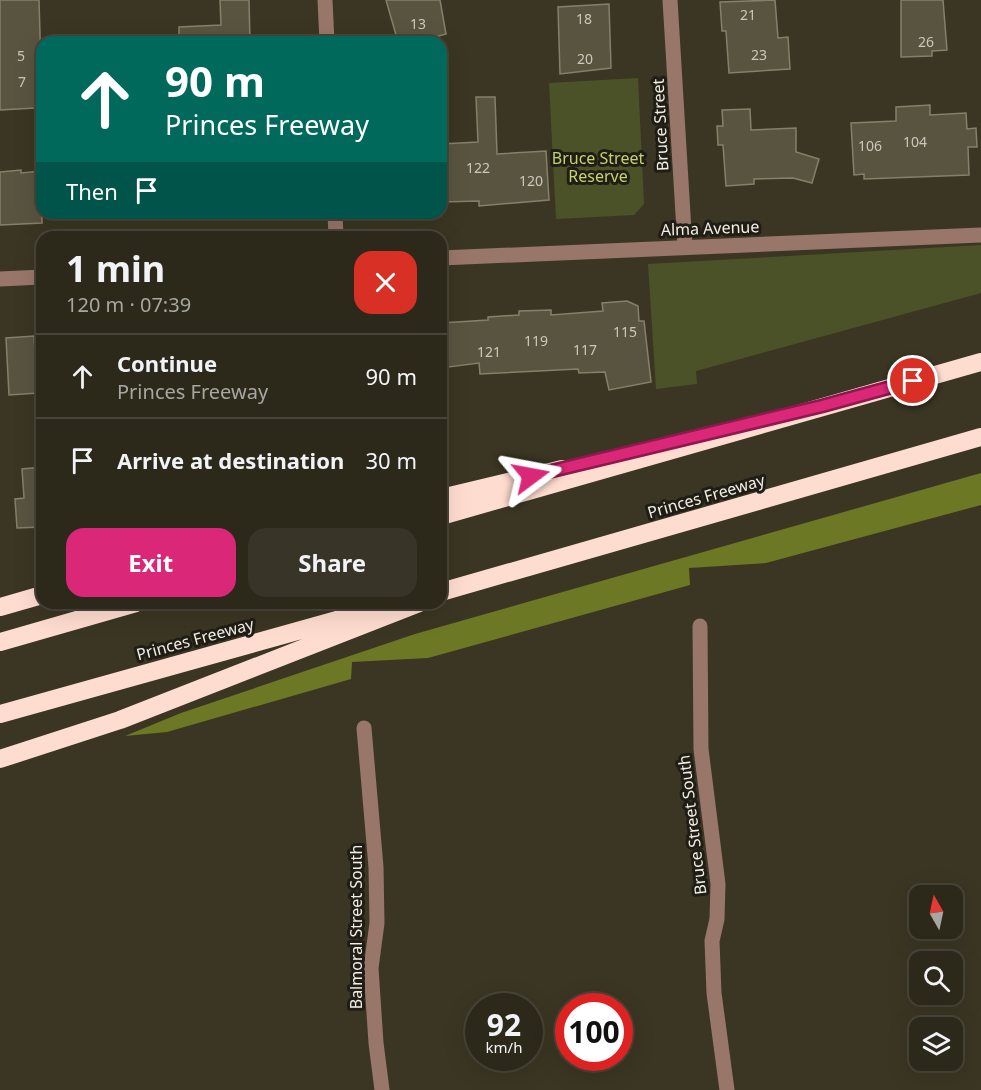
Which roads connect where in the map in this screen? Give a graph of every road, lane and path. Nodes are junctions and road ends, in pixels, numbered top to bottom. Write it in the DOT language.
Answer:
graph roads {
  1 [pos="325,0"];
  2 [pos="670,0"];
  3 [pos="327,36"];
  4 [pos="981,235"];
  5 [pos="685,247"];
  6 [pos="447,258"];
  7 [pos="36,277"];
  8 [pos="0,279"];
  9 [pos="981,362"];
  10 [pos="822,406"];
  11 [pos="981,437"];
  12 [pos="447,497"];
  13 [pos="447,514"];
  14 [pos="447,591"];
  15 [pos="36,597"];
  16 [pos="0,607"];
  17 [pos="115,609"];
  18 [pos="378,609"];
  19 [pos="403,609"];
  20 [pos="700,626"];
  21 [pos="0,642"];
  22 [pos="0,714"];
  23 [pos="364,728"];
  24 [pos="0,759"];
  25 [pos="382,1090"];
  26 [pos="727,1090"];
  1 -- 3 [label="street"];
  2 -- 5 [label="street, Bruce Street"];
  4 -- 5 [label="street, Alma Avenue"];
  5 -- 6 [label="street, Alma Avenue"];
  7 -- 8 [label="street"];
  9 -- 10 [label="highway"];
  10 -- 12 [label="highway"];
  10 -- 13 [label="highway"];
  11 -- 14 [label="highway, Princes Freeway"];
  15 -- 16 [label="highway"];
  17 -- 21 [label="highway"];
  18 -- 22 [label="highway, Princes Freeway"];
  19 -- 24 [label="highway"];
  20 -- 26 [label="street, Bruce Street South"];
  23 -- 25 [label="street, Balmoral Street South"];
}
